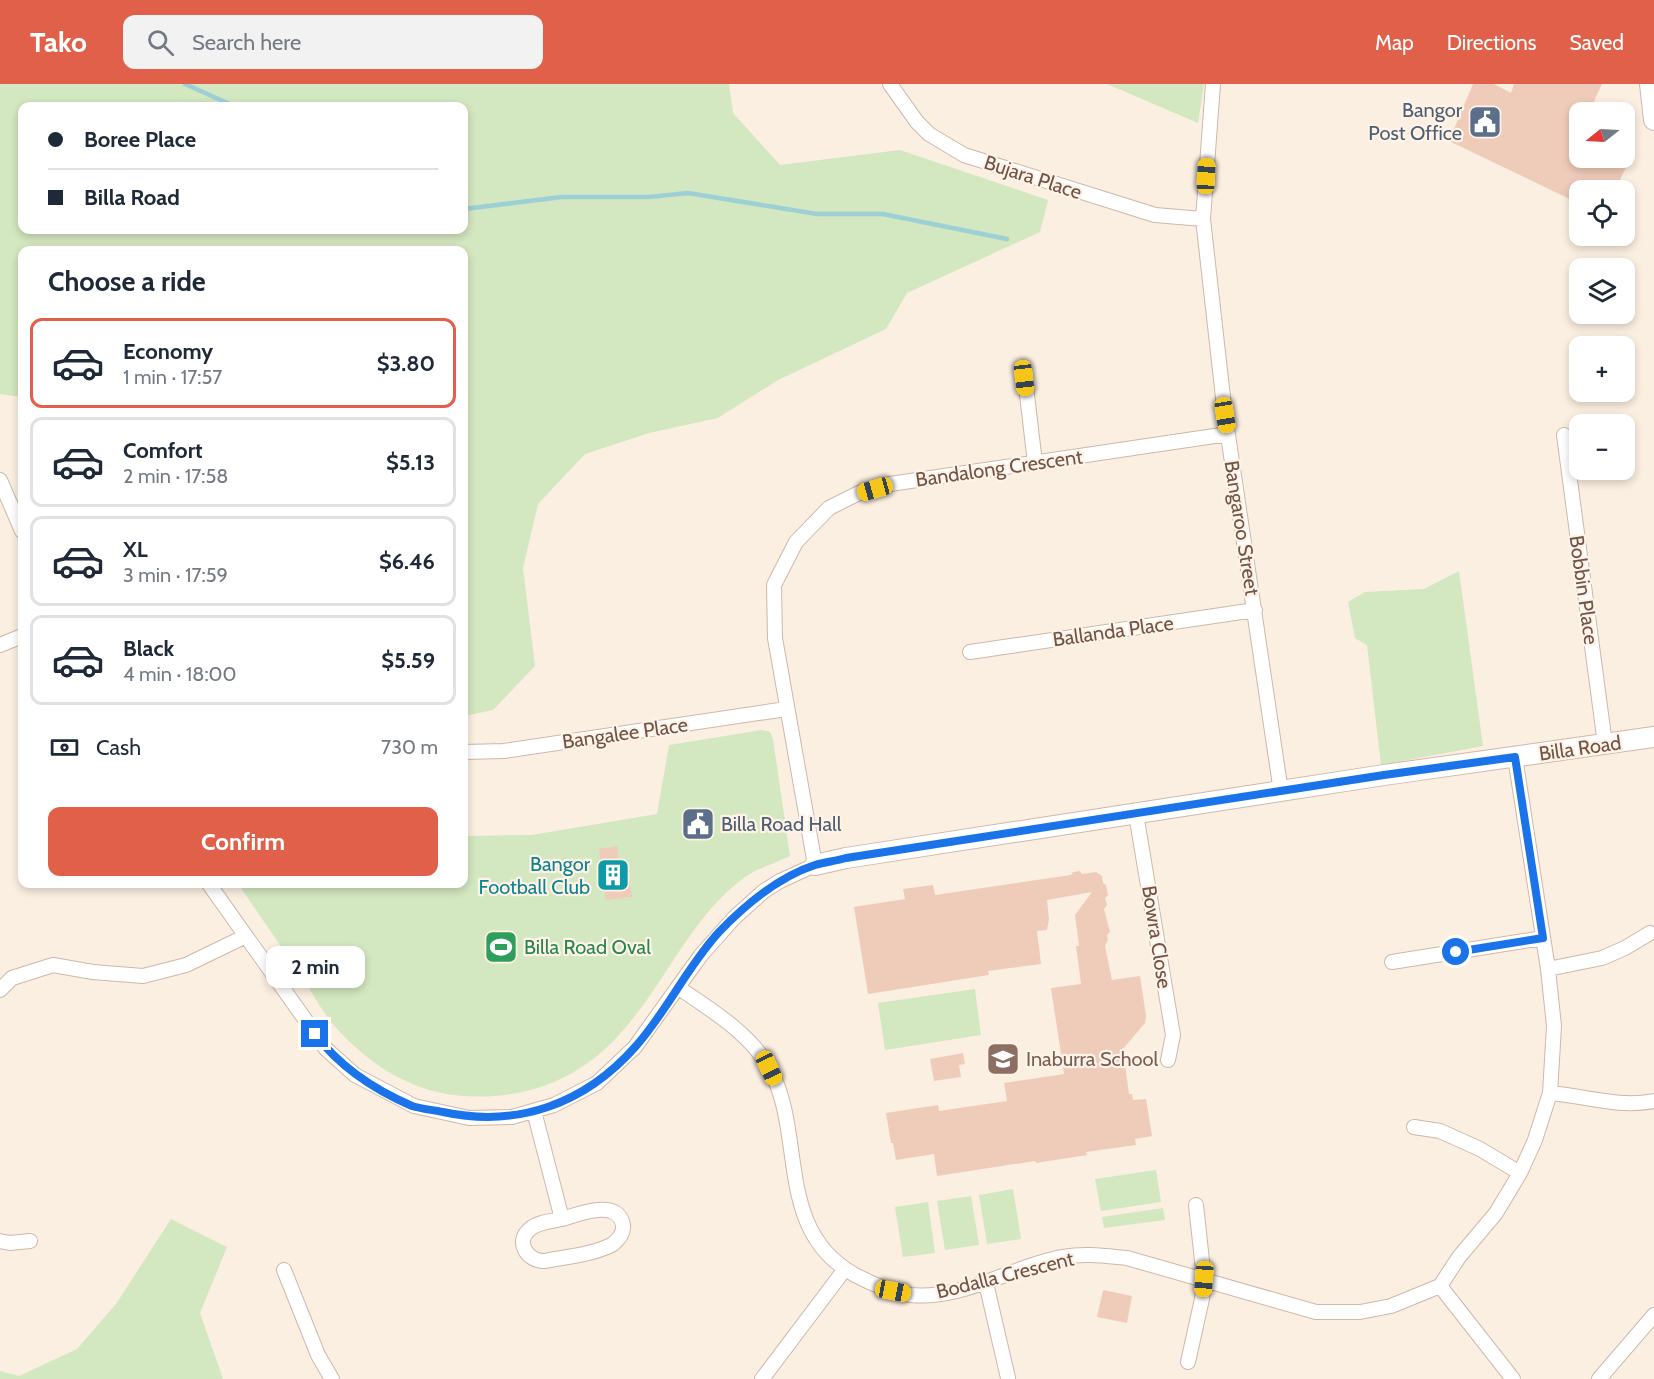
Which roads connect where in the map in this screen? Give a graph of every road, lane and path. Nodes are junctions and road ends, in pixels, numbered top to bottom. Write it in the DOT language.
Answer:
graph roads {
  1 [pos="890,84"];
  2 [pos="1213,84"];
  3 [pos="1650,84"];
  4 [pos="1654,120"];
  5 [pos="1203,219"];
  6 [pos="1024,378"];
  7 [pos="1228,434"];
  8 [pos="1564,435"];
  9 [pos="1035,463"];
  10 [pos="0,480"];
  11 [pos="18,522"];
  12 [pos="1255,610"];
  13 [pos="18,638"];
  14 [pos="0,645"];
  15 [pos="970,652"];
  16 [pos="786,709"];
  17 [pos="1654,737"];
  18 [pos="1605,744"];
  19 [pos="468,752"];
  20 [pos="1515,757"];
  21 [pos="1281,792"];
  22 [pos="1136,814"];
  23 [pos="815,865"];
  24 [pos="212,888"];
  25 [pos="1650,933"];
  26 [pos="246,936"];
  27 [pos="1543,938"];
  28 [pos="1392,962"];
  29 [pos="1548,969"];
  30 [pos="679,988"];
  31 [pos="0,990"];
  32 [pos="1168,1060"];
  33 [pos="1550,1093"];
  34 [pos="1654,1101"];
  35 [pos="534,1111"];
  36 [pos="1414,1127"];
  37 [pos="1520,1173"];
  38 [pos="1196,1205"];
  39 [pos="562,1219"];
  40 [pos="0,1241"];
  41 [pos="30,1241"];
  42 [pos="845,1269"];
  43 [pos="284,1270"];
  44 [pos="1204,1279"];
  45 [pos="986,1283"];
  46 [pos="1440,1286"];
  47 [pos="1654,1315"];
  48 [pos="1188,1362"];
  49 [pos="768,1377"];
  50 [pos="1008,1378"];
  51 [pos="332,1379"];
  52 [pos="1514,1379"];
  53 [pos="1599,1379"];
  1 -- 5 [label="street, Bujara Place"];
  2 -- 5 [label="street, Bangaroo Street"];
  3 -- 4 [label="street"];
  5 -- 7 [label="street, Bangaroo Street"];
  6 -- 9 [label="street"];
  7 -- 9 [label="street, Bandalong Crescent"];
  7 -- 12 [label="street, Bangaroo Street"];
  8 -- 18 [label="street, Bobbin Place"];
  9 -- 16 [label="street, Bandalong Crescent"];
  10 -- 11 [label="street"];
  12 -- 15 [label="street, Ballanda Place"];
  12 -- 21 [label="street, Bangaroo Street"];
  13 -- 14 [label="street"];
  16 -- 19 [label="street, Bangalee Place"];
  16 -- 23 [label="street, Bandalong Crescent"];
  17 -- 18 [label="street, Billa Road"];
  18 -- 20 [label="street, Billa Road"];
  20 -- 21 [label="street, Billa Road"];
  20 -- 27 [label="street"];
  21 -- 22 [label="street, Billa Road"];
  22 -- 23 [label="street, Billa Road"];
  22 -- 32 [label="street, Bowra Close"];
  23 -- 30 [label="street, Billa Road"];
  24 -- 26 [label="street, Billa Road"];
  25 -- 29 [label="street"];
  26 -- 31 [label="street"];
  26 -- 35 [label="street, Billa Road"];
  27 -- 28 [label="street"];
  27 -- 29 [label="street"];
  29 -- 33 [label="street"];
  30 -- 35 [label="street, Billa Road"];
  30 -- 42 [label="street, Bodalla Crescent"];
  33 -- 34 [label="street"];
  33 -- 37 [label="street"];
  35 -- 39 [label="street"];
  36 -- 37 [label="street"];
  37 -- 46 [label="street"];
  38 -- 44 [label="street"];
  39 -- 39 [label="street"];
  40 -- 41 [label="street"];
  42 -- 45 [label="street, Bodalla Crescent"];
  42 -- 49 [label="street"];
  43 -- 51 [label="street"];
  44 -- 45 [label="street, Bodalla Crescent"];
  44 -- 46 [label="street, Bodalla Crescent"];
  44 -- 48 [label="street"];
  45 -- 50 [label="street"];
  46 -- 52 [label="street"];
  47 -- 53 [label="street"];
}
